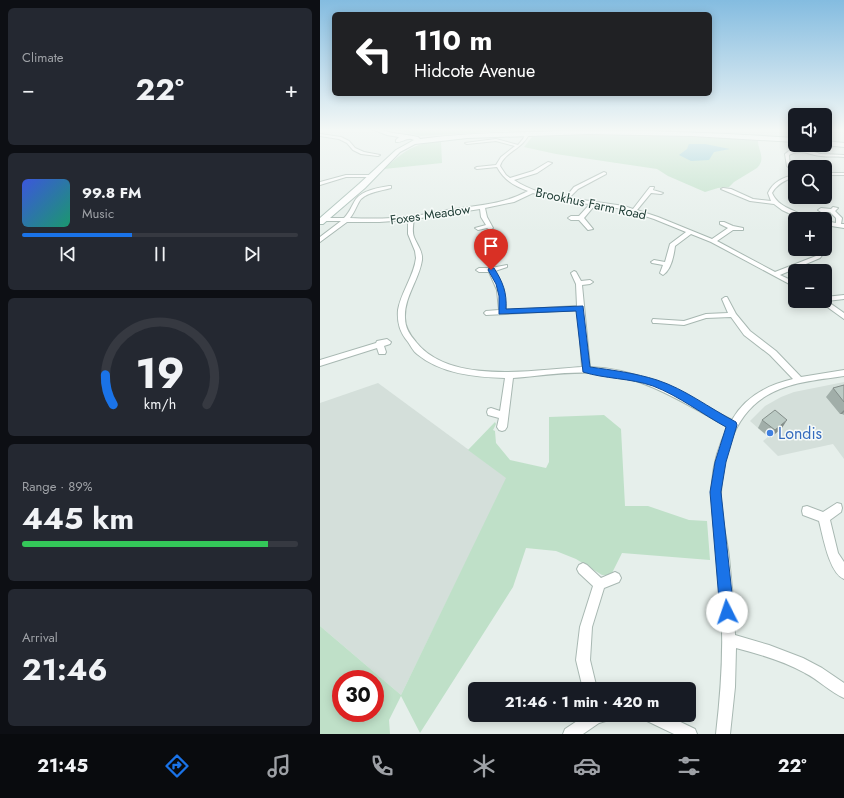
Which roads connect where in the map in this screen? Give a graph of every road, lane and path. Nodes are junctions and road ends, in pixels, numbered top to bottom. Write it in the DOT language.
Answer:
graph roads {
  1 [pos="385,163"];
  2 [pos="539,164"];
  3 [pos="498,166"];
  4 [pos="477,168"];
  5 [pos="595,173"];
  6 [pos="832,174"];
  7 [pos="844,174"];
  8 [pos="372,176"];
  9 [pos="788,178"];
  10 [pos="509,180"];
  11 [pos="320,184"];
  12 [pos="391,187"];
  13 [pos="723,189"];
  14 [pos="532,191"];
  15 [pos="661,193"];
  16 [pos="565,200"];
  17 [pos="775,203"];
  18 [pos="593,204"];
  19 [pos="482,208"];
  20 [pos="821,210"];
  21 [pos="634,211"];
  22 [pos="790,212"];
  23 [pos="411,218"];
  24 [pos="571,218"];
  25 [pos="581,218"];
  26 [pos="345,220"];
  27 [pos="322,221"];
  28 [pos="722,223"];
  29 [pos="841,225"];
  30 [pos="478,228"];
  31 [pos="732,228"];
  32 [pos="590,229"];
  33 [pos="741,229"];
  34 [pos="690,232"];
  35 [pos="320,240"];
  36 [pos="713,241"];
  37 [pos="819,256"];
  38 [pos="654,262"];
  39 [pos="667,264"];
  40 [pos="505,266"];
  41 [pos="479,270"];
  42 [pos="491,270"];
  43 [pos="574,273"];
  44 [pos="663,273"];
  45 [pos="776,274"];
  46 [pos="788,281"];
  47 [pos="590,282"];
  48 [pos="579,283"];
  49 [pos="844,297"];
  50 [pos="832,298"];
  51 [pos="725,299"];
  52 [pos="580,308"];
  53 [pos="832,308"];
  54 [pos="502,312"];
  55 [pos="488,313"];
  56 [pos="733,315"];
  57 [pos="844,317"];
  58 [pos="656,321"];
  59 [pos="383,346"];
  60 [pos="320,363"];
  61 [pos="586,370"];
  62 [pos="844,374"];
  63 [pos="509,375"];
  64 [pos="800,381"];
  65 [pos="491,412"];
  66 [pos="502,415"];
  67 [pos="732,425"];
  68 [pos="502,426"];
  69 [pos="837,508"];
  70 [pos="807,510"];
  71 [pos="824,518"];
  72 [pos="583,569"];
  73 [pos="844,573"];
  74 [pos="615,578"];
  75 [pos="599,584"];
  76 [pos="729,640"];
  77 [pos="588,682"];
  78 [pos="844,691"];
  79 [pos="588,722"];
  80 [pos="665,722"];
  81 [pos="570,734"];
  82 [pos="690,734"];
  83 [pos="723,734"];
  1 -- 8 [label="street"];
  2 -- 10 [label="street"];
  3 -- 4 [label="street"];
  3 -- 10 [label="street, Brookhus Farm Road"];
  5 -- 16 [label="street"];
  6 -- 7 [label="street"];
  8 -- 11 [label="street"];
  8 -- 27 [label="street"];
  9 -- 17 [label="street"];
  10 -- 14 [label="street, Brookhus Farm Road"];
  12 -- 26 [label="street"];
  13 -- 17 [label="street"];
  14 -- 16 [label="street, Brookhus Farm Road"];
  14 -- 19 [label="street, Foxes Meadow"];
  15 -- 21 [label="street"];
  16 -- 18 [label="street, Brookhus Farm Road"];
  17 -- 22 [label="street"];
  18 -- 21 [label="street, Brookhus Farm Road"];
  18 -- 25 [label="street"];
  19 -- 23 [label="street, Foxes Meadow"];
  19 -- 30 [label="street"];
  20 -- 29 [label="street"];
  21 -- 34 [label="street, Brookhus Farm Road"];
  23 -- 26 [label="street, Foxes Meadow"];
  23 -- 63 [label="street"];
  24 -- 25 [label="street"];
  25 -- 32 [label="street"];
  26 -- 27 [label="street, Foxes Meadow"];
  26 -- 35 [label="street"];
  28 -- 31 [label="street"];
  31 -- 33 [label="street"];
  31 -- 36 [label="street"];
  34 -- 36 [label="street, Brookhus Farm Road"];
  34 -- 39 [label="street"];
  36 -- 45 [label="street, Brookhus Farm Road"];
  37 -- 45 [label="street"];
  38 -- 39 [label="street"];
  39 -- 44 [label="street"];
  40 -- 42 [label="street"];
  41 -- 42 [label="street"];
  42 -- 54 [label="street"];
  43 -- 48 [label="street"];
  45 -- 46 [label="street, Brookhus Farm Road"];
  47 -- 48 [label="street"];
  48 -- 52 [label="street"];
  49 -- 50 [label="street"];
  51 -- 56 [label="street"];
  52 -- 54 [label="street"];
  52 -- 61 [label="street"];
  53 -- 57 [label="street"];
  54 -- 55 [label="street"];
  56 -- 58 [label="street"];
  56 -- 64 [label="street"];
  59 -- 60 [label="street"];
  61 -- 63 [label="street"];
  61 -- 67 [label="street"];
  62 -- 64 [label="street"];
  63 -- 66 [label="street"];
  64 -- 67 [label="street"];
  65 -- 66 [label="street"];
  66 -- 68 [label="street"];
  67 -- 76 [label="street"];
  69 -- 71 [label="street"];
  70 -- 71 [label="street"];
  71 -- 73 [label="street"];
  72 -- 75 [label="street"];
  74 -- 75 [label="street"];
  75 -- 77 [label="street"];
  76 -- 78 [label="street"];
  76 -- 83 [label="street"];
  79 -- 81 [label="street"];
  80 -- 82 [label="street"];
}
